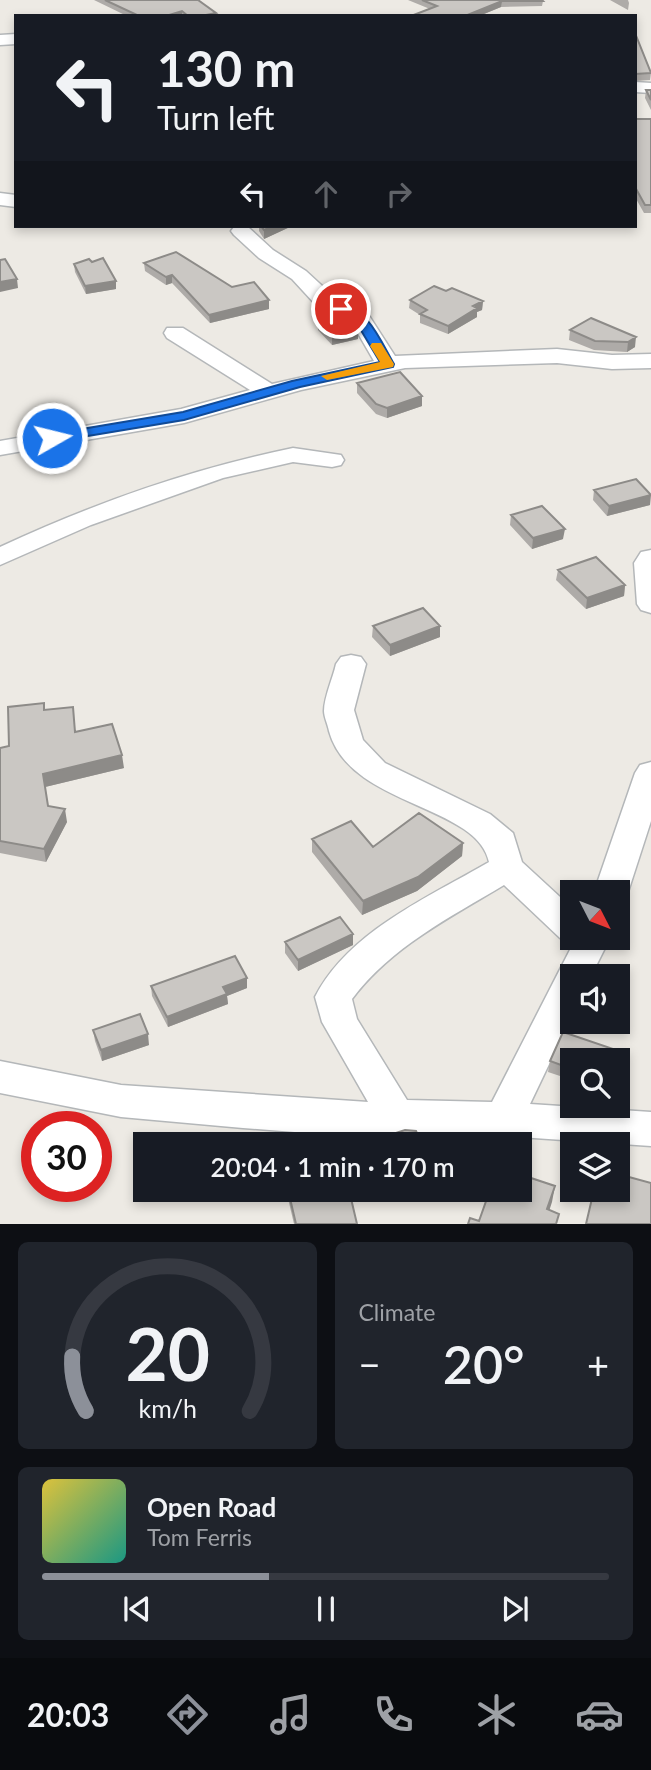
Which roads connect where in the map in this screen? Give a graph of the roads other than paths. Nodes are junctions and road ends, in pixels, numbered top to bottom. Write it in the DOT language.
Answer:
graph roads {
  1 [pos="242,231"];
  2 [pos="174,332"];
  3 [pos="651,361"];
  4 [pos="388,364"];
  5 [pos="269,392"];
  6 [pos="0,448"];
  7 [pos="332,460"];
  8 [pos="0,557"];
  9 [pos="651,558"];
  10 [pos="651,604"];
  11 [pos="351,664"];
  12 [pos="651,773"];
  13 [pos="507,867"];
  14 [pos="615,880"];
  15 [pos="560,917"];
  16 [pos="560,1004"];
  17 [pos="0,1077"];
  18 [pos="396,1116"];
  19 [pos="503,1119"];
  20 [pos="651,1129"];
  1 -- 4 [label="street"];
  2 -- 5 [label="street"];
  3 -- 4 [label="street"];
  4 -- 5 [label="street"];
  5 -- 6 [label="street"];
  7 -- 8 [label="street"];
  9 -- 10 [label="street"];
  11 -- 13 [label="street"];
  12 -- 14 [label="street"];
  13 -- 15 [label="street"];
  13 -- 18 [label="street"];
  16 -- 19 [label="street"];
  17 -- 18 [label="street"];
  18 -- 19 [label="street"];
  19 -- 20 [label="street"];
}
